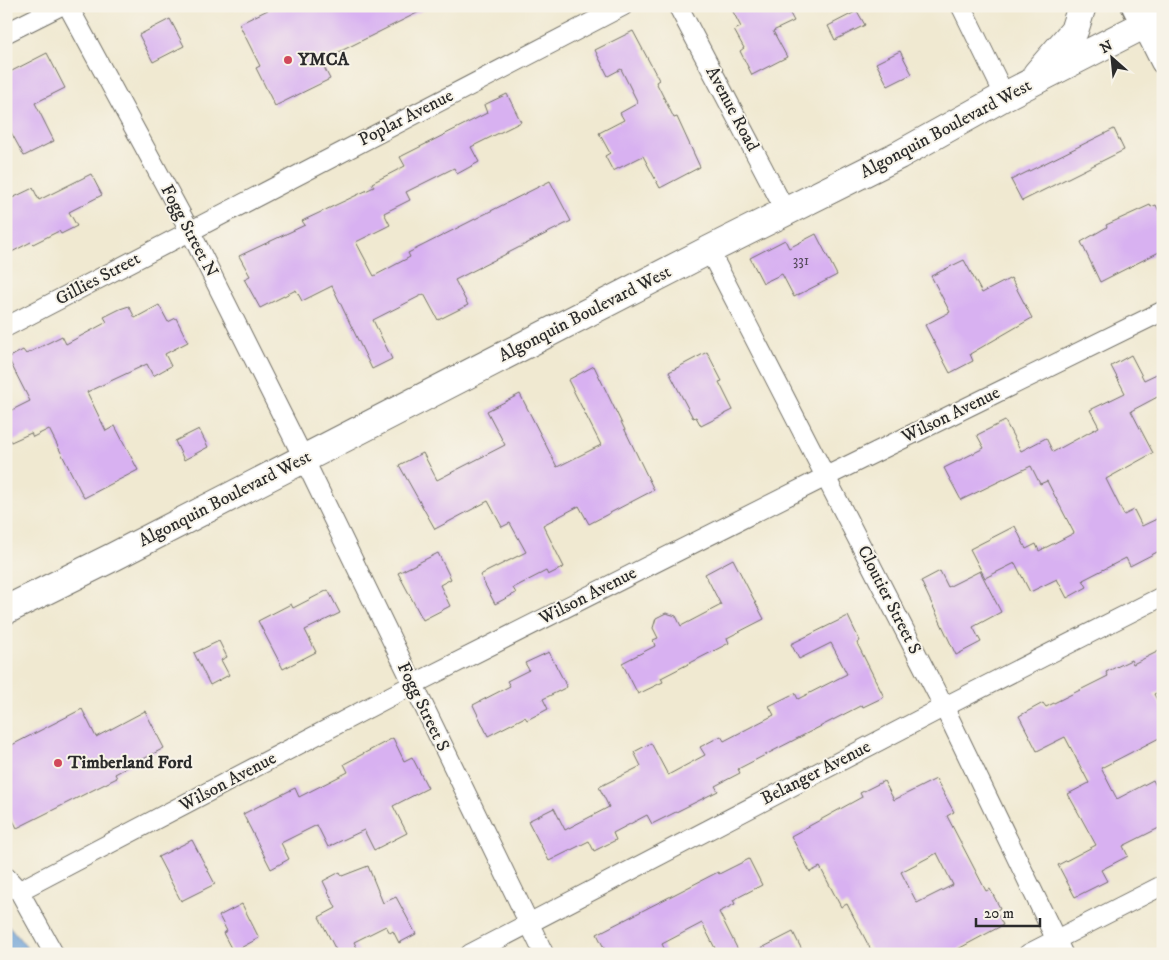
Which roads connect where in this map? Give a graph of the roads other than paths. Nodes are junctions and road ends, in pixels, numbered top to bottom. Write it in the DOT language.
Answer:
graph roads {
  1 [pos="60,6"];
  2 [pos="68,6"];
  3 [pos="623,6"];
  4 [pos="678,6"];
  5 [pos="961,6"];
  6 [pos="1082,6"];
  7 [pos="1147,15"];
  8 [pos="6,33"];
  9 [pos="1163,62"];
  10 [pos="1030,83"];
  11 [pos="1006,96"];
  12 [pos="786,212"];
  13 [pos="190,231"];
  14 [pos="708,250"];
  15 [pos="1163,311"];
  16 [pos="6,327"];
  17 [pos="304,459"];
  18 [pos="825,477"];
  19 [pos="1163,596"];
  20 [pos="6,610"];
  21 [pos="412,685"];
  22 [pos="944,707"];
  23 [pos="6,877"];
  24 [pos="1163,885"];
  25 [pos="19,891"];
  26 [pos="528,923"];
  27 [pos="1060,947"];
  28 [pos="54,954"];
  29 [pos="470,954"];
  30 [pos="544,954"];
  31 [pos="1028,954"];
  1 -- 8 [label="street"];
  2 -- 13 [label="street, Fogg Street N"];
  3 -- 13 [label="street, Poplar Avenue"];
  4 -- 12 [label="street, Avenue Road"];
  5 -- 11 [label="street"];
  6 -- 10 [label="main road"];
  7 -- 9 [label="street"];
  7 -- 10 [label="main road, Algonquin Boulevard West"];
  10 -- 11 [label="main road, Algonquin Boulevard West"];
  11 -- 12 [label="main road, Algonquin Boulevard West"];
  12 -- 14 [label="main road, Algonquin Boulevard West"];
  13 -- 16 [label="street, Gillies Street"];
  13 -- 17 [label="street, Fogg Street N"];
  14 -- 17 [label="main road, Algonquin Boulevard West"];
  14 -- 18 [label="street, Cloutier Street S"];
  15 -- 18 [label="street, Wilson Avenue"];
  17 -- 20 [label="main road, Algonquin Boulevard West"];
  17 -- 21 [label="street, Fogg Street S"];
  18 -- 21 [label="street, Wilson Avenue"];
  18 -- 22 [label="street, Cloutier Street S"];
  19 -- 22 [label="street, Belanger Avenue"];
  21 -- 25 [label="street, Wilson Avenue"];
  21 -- 26 [label="street, Fogg Street S"];
  22 -- 26 [label="street, Belanger Avenue"];
  22 -- 27 [label="street, Cloutier Street S"];
  23 -- 25 [label="street"];
  24 -- 27 [label="street"];
  25 -- 28 [label="street"];
  26 -- 29 [label="street, Belanger Avenue"];
  26 -- 30 [label="street, Fogg Street S"];
  27 -- 31 [label="street"];
}
